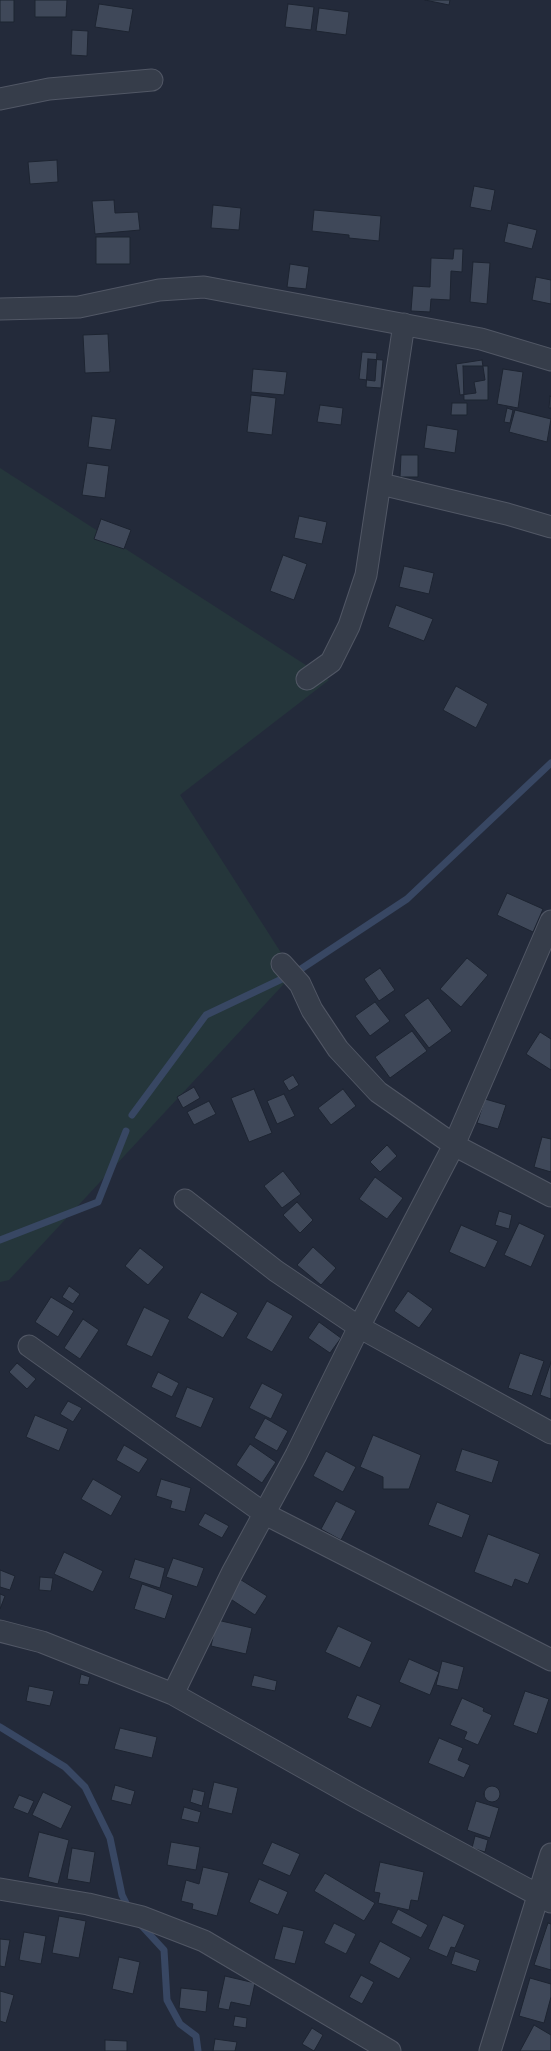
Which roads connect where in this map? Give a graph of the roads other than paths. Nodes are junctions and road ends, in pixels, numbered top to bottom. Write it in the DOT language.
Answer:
graph roads {
  1 [pos="152,80"];
  2 [pos="0,98"];
  3 [pos="0,309"];
  4 [pos="404,324"];
  5 [pos="551,360"];
  6 [pos="381,484"];
  7 [pos="551,527"];
  8 [pos="307,679"];
  9 [pos="551,920"];
  10 [pos="546,949"];
  11 [pos="282,964"];
  12 [pos="454,1145"];
  13 [pos="551,1196"];
  14 [pos="184,1200"];
  15 [pos="359,1327"];
  16 [pos="29,1346"];
  17 [pos="551,1432"];
  18 [pos="265,1514"];
  19 [pos="0,1631"];
  20 [pos="551,1660"];
  21 [pos="173,1694"];
  22 [pos="551,1854"];
  23 [pos="0,1889"];
  24 [pos="545,1898"];
  25 [pos="390,2051"];
  26 [pos="490,2051"];
  1 -- 2 [label="street"];
  3 -- 4 [label="street"];
  4 -- 5 [label="street"];
  4 -- 6 [label="street"];
  6 -- 7 [label="street"];
  6 -- 8 [label="street"];
  9 -- 10 [label="street"];
  10 -- 12 [label="street"];
  11 -- 12 [label="street"];
  12 -- 13 [label="street"];
  12 -- 15 [label="street"];
  14 -- 15 [label="street"];
  15 -- 17 [label="street"];
  15 -- 18 [label="street"];
  16 -- 18 [label="street"];
  18 -- 20 [label="street"];
  18 -- 21 [label="street"];
  19 -- 21 [label="street"];
  21 -- 24 [label="street"];
  22 -- 24 [label="street"];
  23 -- 25 [label="street"];
  24 -- 26 [label="street"];
}
